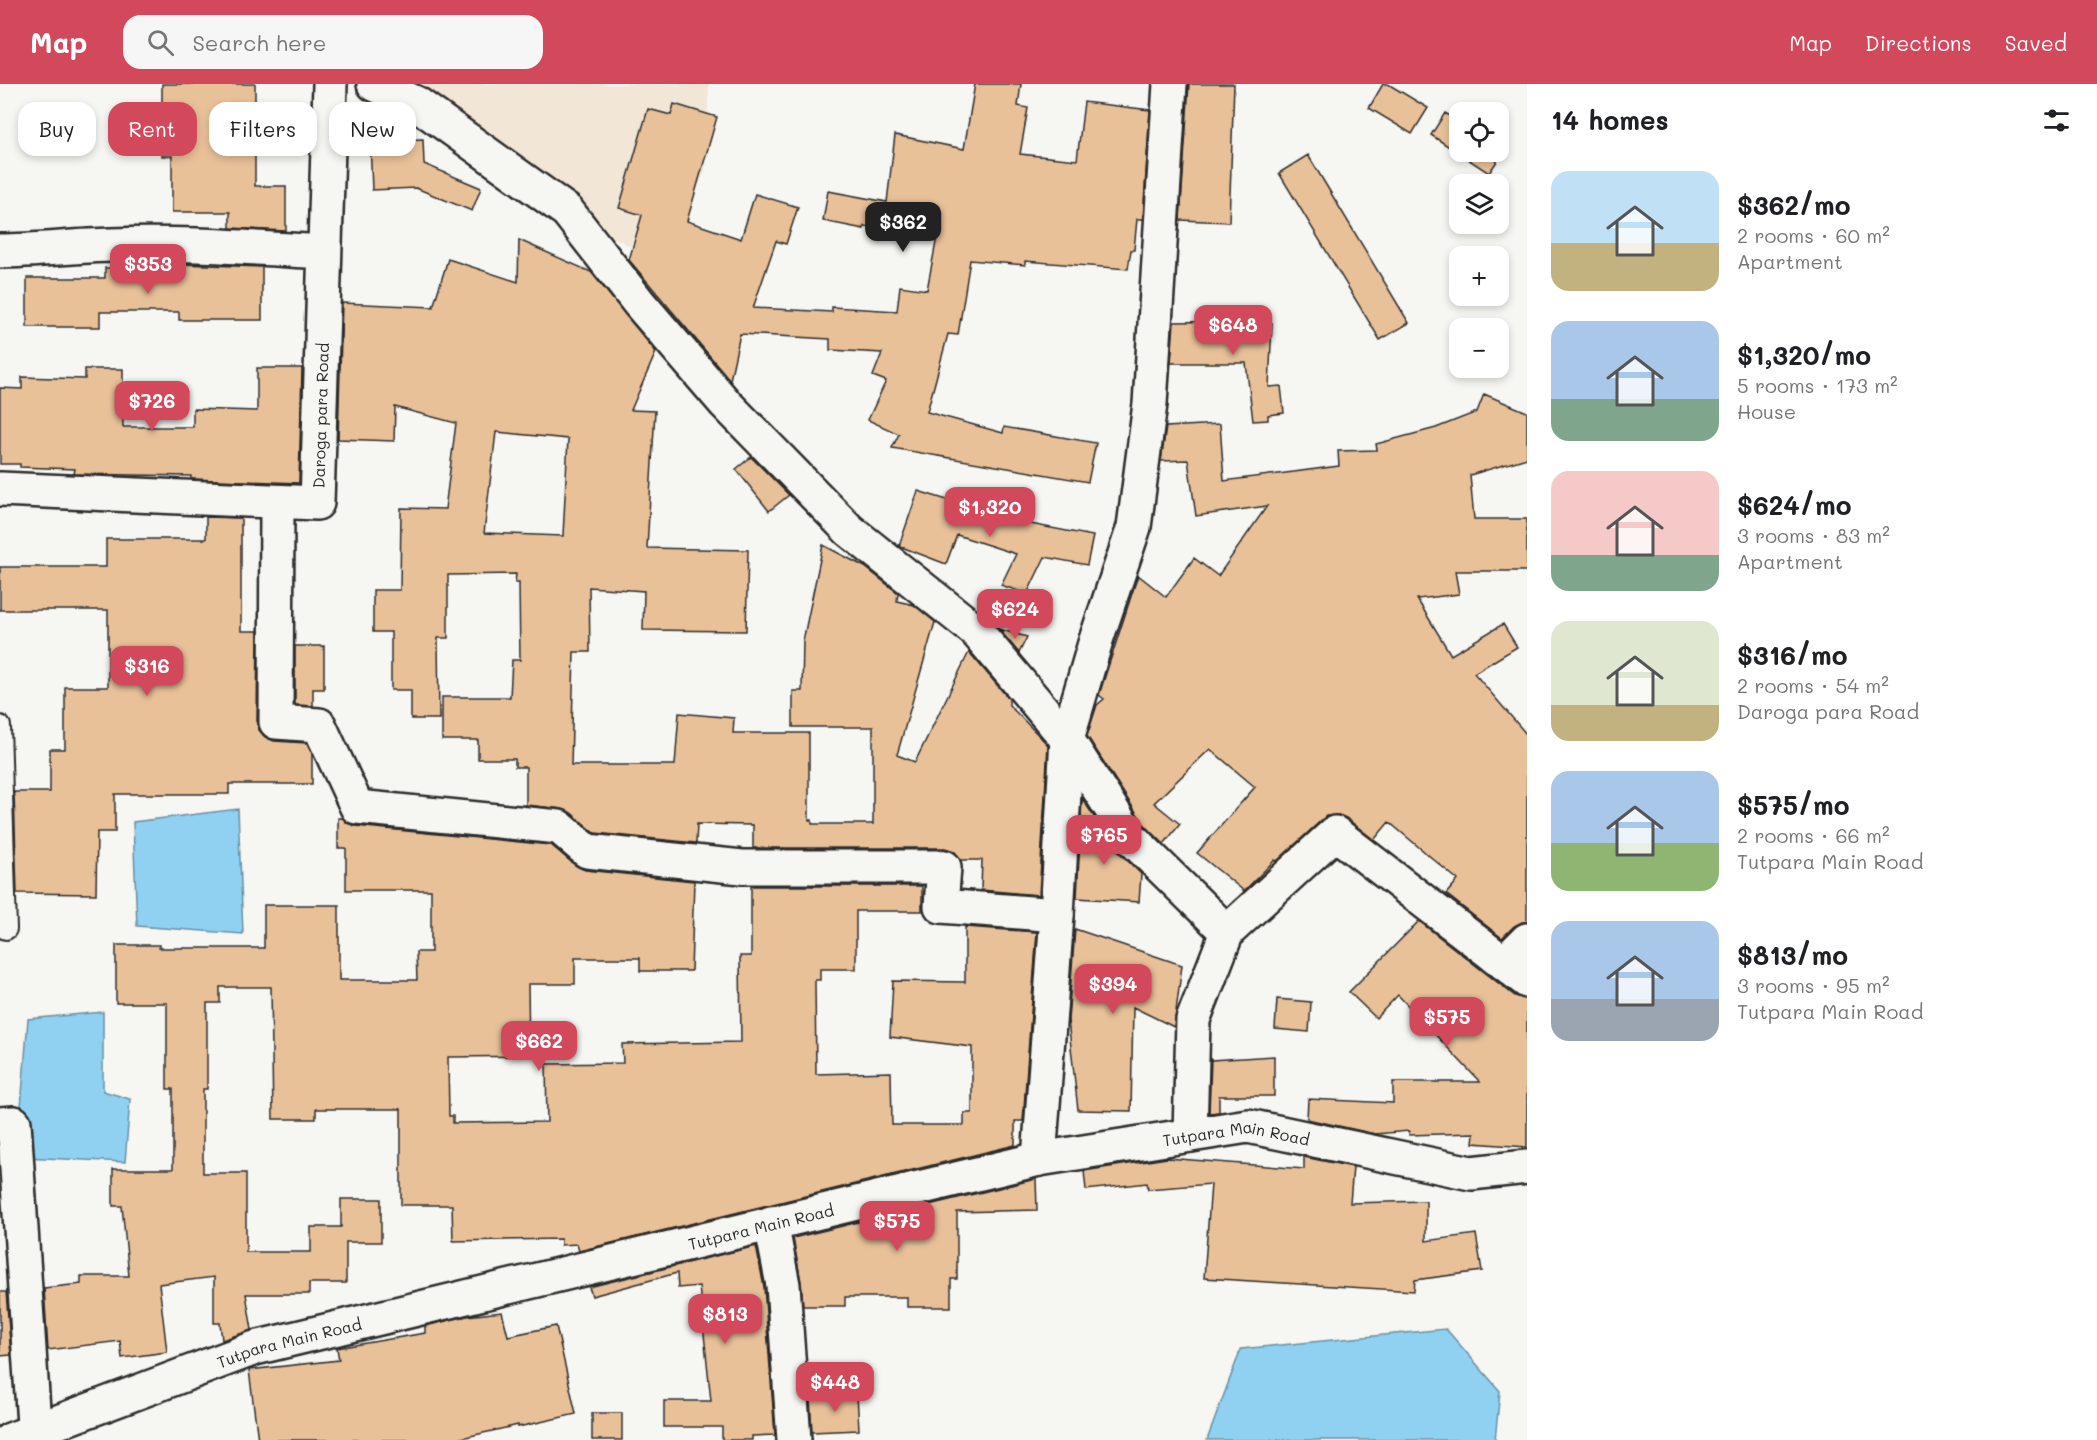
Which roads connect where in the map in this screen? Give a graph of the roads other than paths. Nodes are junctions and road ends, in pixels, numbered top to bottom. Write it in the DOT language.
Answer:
graph roads {
  1 [pos="330,84"];
  2 [pos="375,84"];
  3 [pos="1170,84"];
  4 [pos="0,251"];
  5 [pos="324,252"];
  6 [pos="0,489"];
  7 [pos="277,502"];
  8 [pos="0,726"];
  9 [pos="1067,739"];
  10 [pos="1057,915"];
  11 [pos="6,929"];
  12 [pos="1227,932"];
  13 [pos="1527,940"];
  14 [pos="1515,972"];
  15 [pos="0,1124"];
  16 [pos="1190,1135"];
  17 [pos="1039,1159"];
  18 [pos="1527,1167"];
  19 [pos="771,1223"];
  20 [pos="26,1437"];
  21 [pos="794,1440"];
  1 -- 5 [label="street, Daroga para Road"];
  2 -- 9 [label="street"];
  3 -- 9 [label="street"];
  4 -- 5 [label="street"];
  5 -- 7 [label="street, Daroga para Road"];
  6 -- 7 [label="street, Daroga para Road"];
  7 -- 10 [label="street"];
  8 -- 11 [label="lane"];
  9 -- 10 [label="street"];
  9 -- 12 [label="street"];
  10 -- 17 [label="street"];
  12 -- 14 [label="street"];
  12 -- 16 [label="street"];
  13 -- 14 [label="street"];
  15 -- 20 [label="street"];
  16 -- 17 [label="street, Tutpara Main Road"];
  16 -- 18 [label="street, Tutpara Main Road"];
  17 -- 19 [label="street, Tutpara Main Road"];
  19 -- 20 [label="street, Tutpara Main Road"];
  19 -- 21 [label="street"];
}
